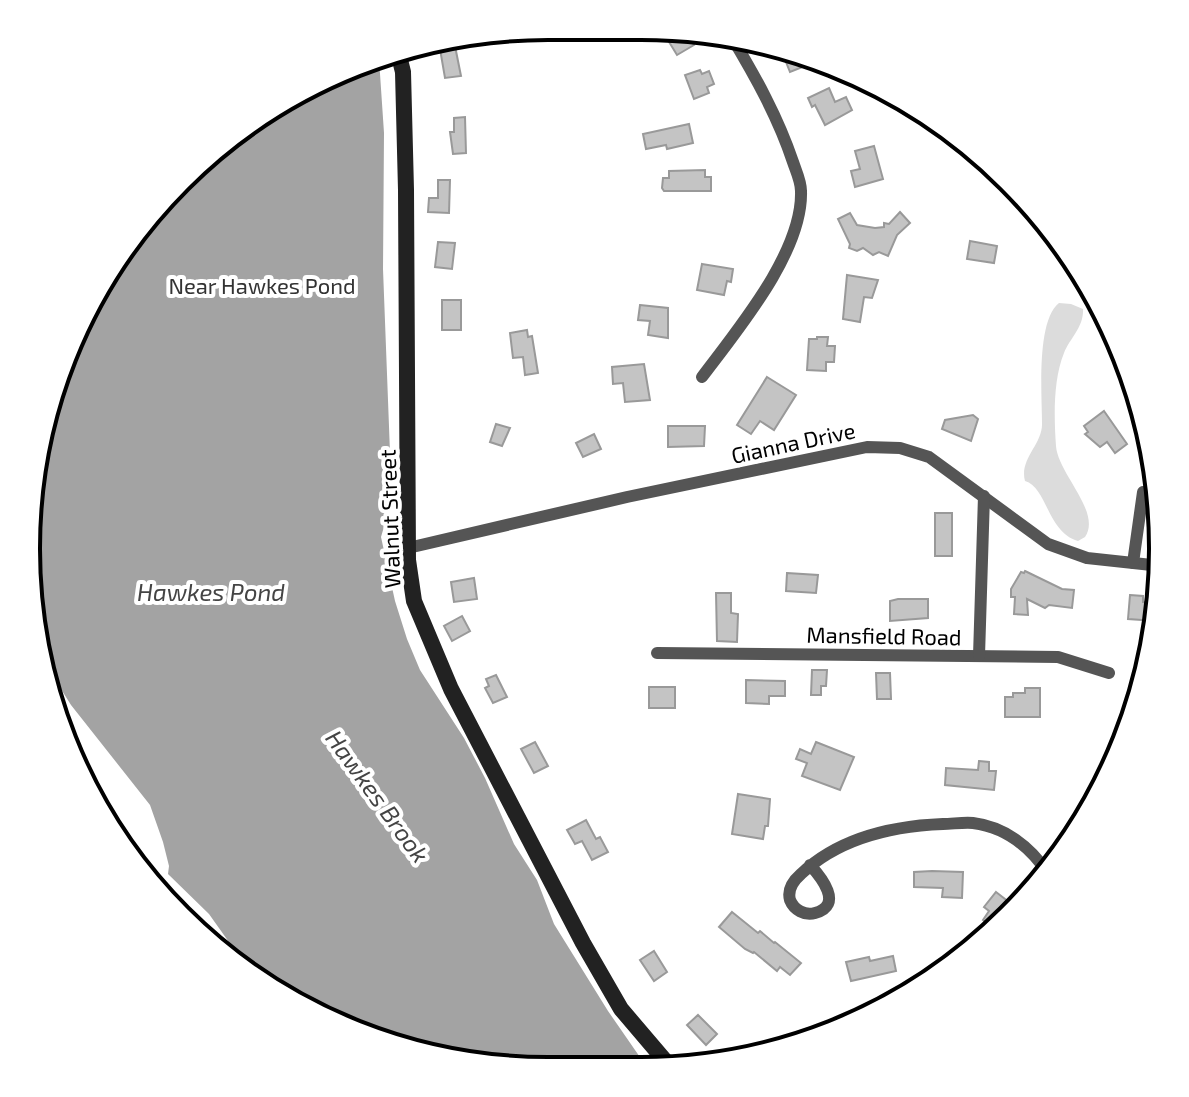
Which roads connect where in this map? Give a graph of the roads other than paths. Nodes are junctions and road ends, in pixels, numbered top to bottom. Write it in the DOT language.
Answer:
graph roads {
  1 [pos="738,50"];
  2 [pos="401,62"];
  3 [pos="702,377"];
  4 [pos="1143,492"];
  5 [pos="984,496"];
  6 [pos="408,548"];
  7 [pos="1133,563"];
  8 [pos="1149,565"];
  9 [pos="657,653"];
  10 [pos="979,656"];
  11 [pos="1109,673"];
  12 [pos="1040,862"];
  13 [pos="810,865"];
  14 [pos="661,1056"];
  1 -- 3 [label="street"];
  2 -- 6 [label="main road, Walnut Street"];
  4 -- 7 [label="street"];
  5 -- 6 [label="street, Gianna Drive"];
  5 -- 7 [label="street, Gianna Drive"];
  5 -- 10 [label="street"];
  6 -- 14 [label="main road, Walnut Street"];
  7 -- 8 [label="street, Gianna Drive"];
  9 -- 10 [label="street, Mansfield Road"];
  10 -- 11 [label="street, Mansfield Road"];
  12 -- 13 [label="street"];
}
